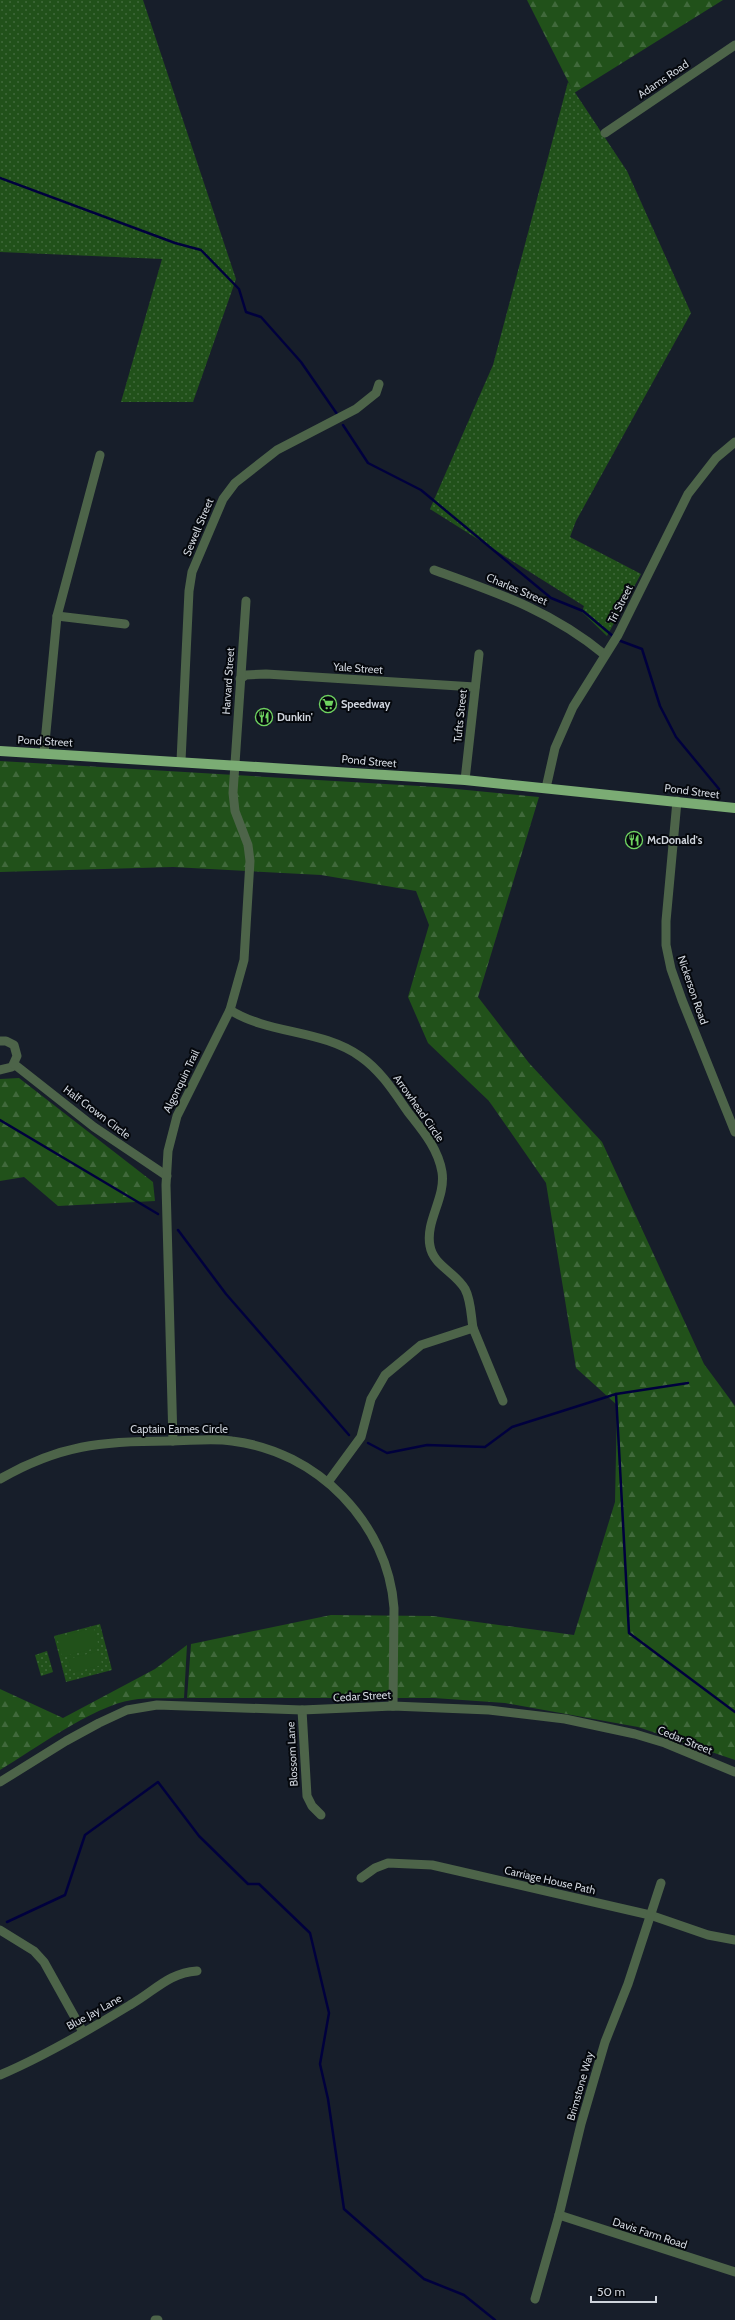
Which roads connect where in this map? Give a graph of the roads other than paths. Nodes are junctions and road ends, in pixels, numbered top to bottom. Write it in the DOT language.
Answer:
graph roads {
  1 [pos="735,45"];
  2 [pos="606,133"];
  3 [pos="379,384"];
  4 [pos="735,442"];
  5 [pos="100,455"];
  6 [pos="434,570"];
  7 [pos="246,600"];
  8 [pos="57,616"];
  9 [pos="126,624"];
  10 [pos="479,654"];
  11 [pos="605,655"];
  12 [pos="240,679"];
  13 [pos="474,687"];
  14 [pos="0,751"];
  15 [pos="44,753"];
  16 [pos="181,761"];
  17 [pos="234,764"];
  18 [pos="464,780"];
  19 [pos="546,788"];
  20 [pos="677,801"];
  21 [pos="735,808"];
  22 [pos="230,1010"];
  23 [pos="0,1041"];
  24 [pos="14,1064"];
  25 [pos="0,1070"];
  26 [pos="735,1132"];
  27 [pos="167,1176"];
  28 [pos="473,1328"];
  29 [pos="503,1401"];
  30 [pos="173,1441"];
  31 [pos="0,1479"];
  32 [pos="328,1482"];
  33 [pos="393,1706"];
  34 [pos="302,1710"];
  35 [pos="735,1772"];
  36 [pos="0,1782"];
  37 [pos="321,1815"];
  38 [pos="361,1878"];
  39 [pos="661,1883"];
  40 [pos="650,1915"];
  41 [pos="0,1930"];
  42 [pos="735,1940"];
  43 [pos="197,1971"];
  44 [pos="83,2032"];
  45 [pos="0,2075"];
  46 [pos="559,2216"];
  47 [pos="735,2272"];
  48 [pos="535,2299"];
  49 [pos="154,2320"];
  50 [pos="158,2320"];
  1 -- 2 [label="street, Adams Road"];
  3 -- 16 [label="street, Sewell Street"];
  4 -- 11 [label="street, Tri Street"];
  5 -- 8 [label="street"];
  6 -- 11 [label="street, Charles Street"];
  7 -- 12 [label="street, Harvard Street"];
  8 -- 9 [label="street"];
  8 -- 15 [label="street"];
  10 -- 13 [label="street, Tufts Street"];
  11 -- 19 [label="street, Tri Street"];
  12 -- 13 [label="street, Yale Street"];
  12 -- 17 [label="street, Harvard Street"];
  13 -- 18 [label="street, Tufts Street"];
  14 -- 15 [label="main road, Pond Street"];
  15 -- 16 [label="main road, Pond Street"];
  16 -- 17 [label="main road, Pond Street"];
  17 -- 18 [label="main road, Pond Street"];
  17 -- 22 [label="street, Algonquin Trail"];
  18 -- 19 [label="main road, Pond Street"];
  19 -- 20 [label="main road, Pond Street"];
  20 -- 21 [label="main road, Pond Street"];
  20 -- 26 [label="street, Nickerson Road"];
  22 -- 27 [label="street, Algonquin Trail"];
  22 -- 28 [label="street, Arrowhead Circle"];
  23 -- 24 [label="street"];
  24 -- 25 [label="street"];
  24 -- 27 [label="street, Half Crown Circle"];
  27 -- 30 [label="street, Algonquin Trail"];
  28 -- 29 [label="street, Arrowhead Circle"];
  28 -- 32 [label="street"];
  30 -- 31 [label="street, Captain Eames Circle"];
  30 -- 32 [label="street, Captain Eames Circle"];
  32 -- 33 [label="street, Captain Eames Circle"];
  33 -- 34 [label="street, Cedar Street"];
  33 -- 35 [label="street, Cedar Street"];
  34 -- 36 [label="street, Cedar Street"];
  34 -- 37 [label="street, Blossom Lane"];
  38 -- 40 [label="street, Carriage House Path"];
  39 -- 40 [label="street, Brimstone Way"];
  40 -- 42 [label="street, Carriage House Path"];
  40 -- 46 [label="street, Brimstone Way"];
  41 -- 44 [label="street"];
  43 -- 44 [label="street, Blue Jay Lane"];
  44 -- 45 [label="street, Blue Jay Lane"];
  46 -- 47 [label="street, Davis Farm Road"];
  46 -- 48 [label="street, Brimstone Way"];
  49 -- 50 [label="street"];
}
